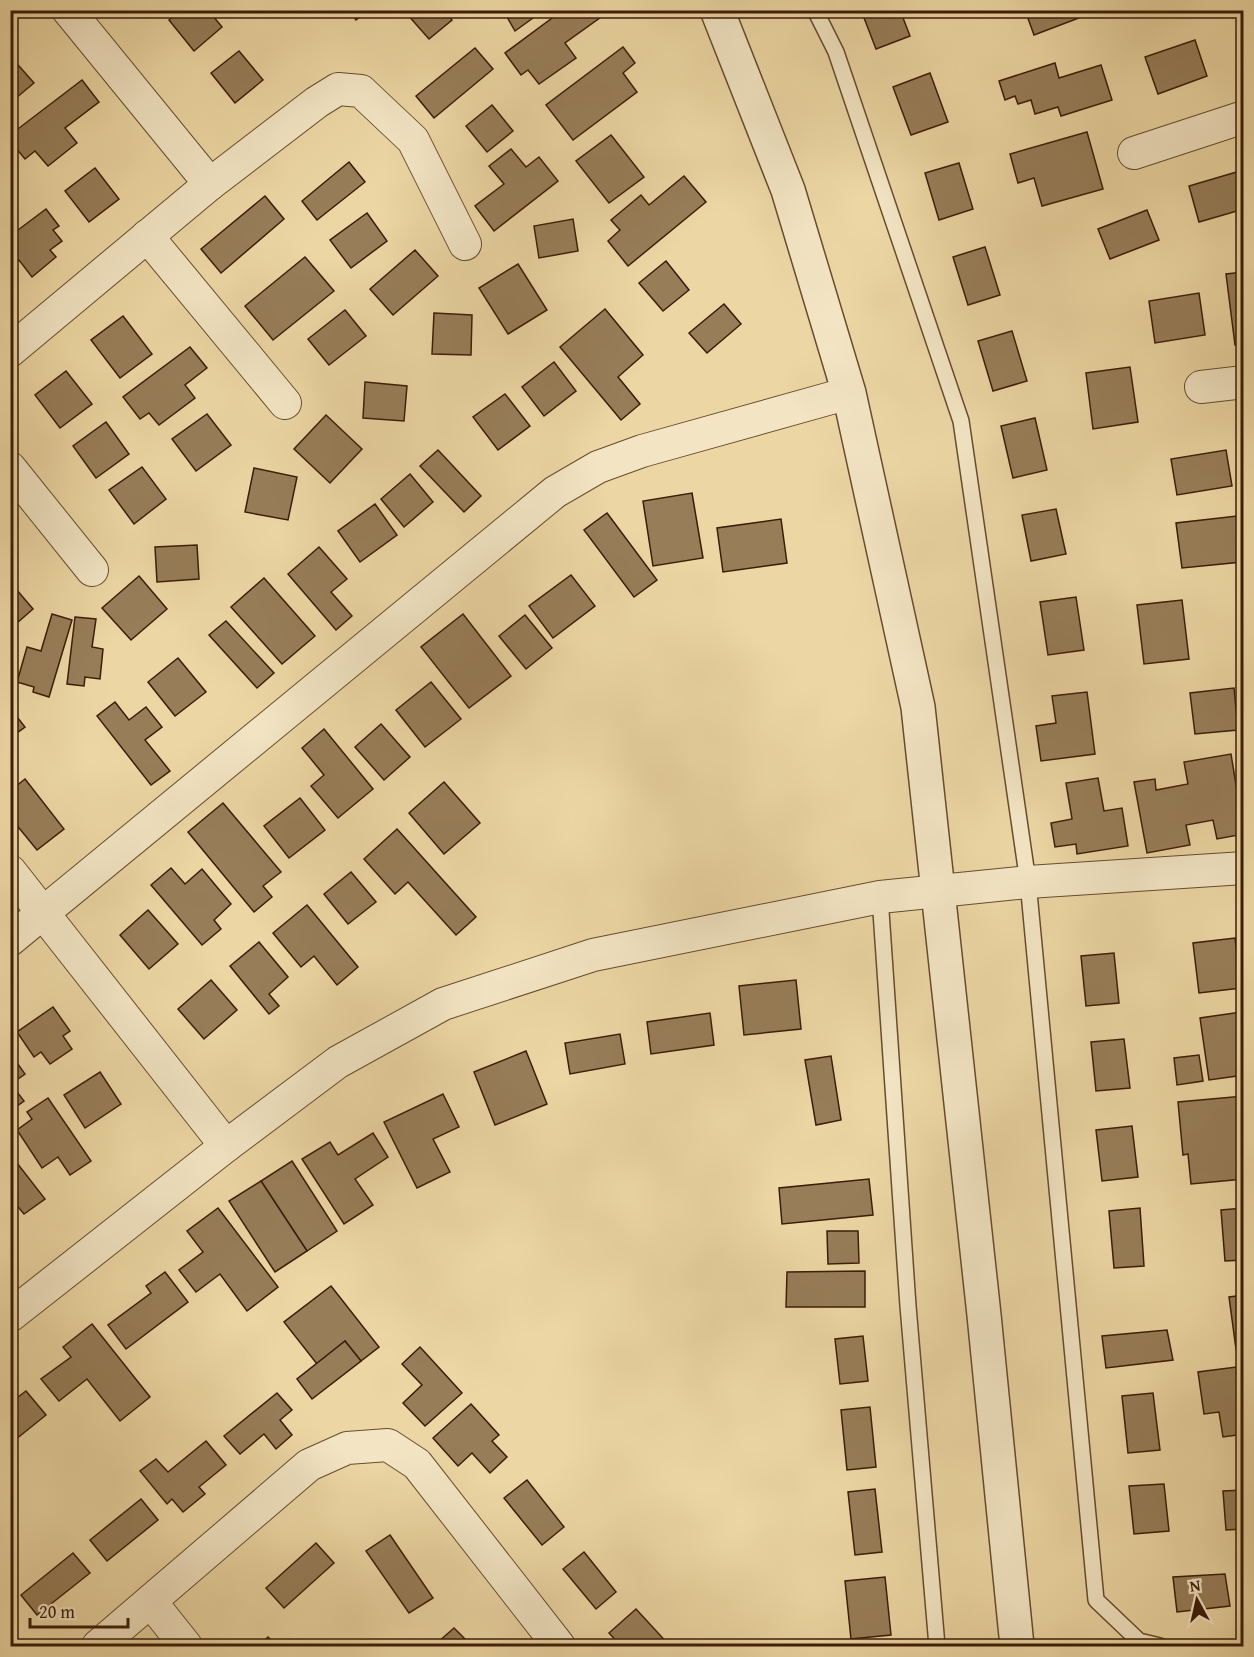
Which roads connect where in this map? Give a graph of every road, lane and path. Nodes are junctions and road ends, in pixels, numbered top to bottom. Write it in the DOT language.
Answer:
graph roads {
  1 [pos="69,10"];
  2 [pos="717,10"];
  3 [pos="815,10"];
  4 [pos="1244,117"];
  5 [pos="1134,153"];
  6 [pos="210,184"];
  7 [pos="147,236"];
  8 [pos="465,244"];
  9 [pos="12,348"];
  10 [pos="1244,382"];
  11 [pos="1201,387"];
  12 [pos="849,393"];
  13 [pos="285,403"];
  14 [pos="10,468"];
  15 [pos="92,570"];
  16 [pos="1244,868"];
  17 [pos="10,871"];
  18 [pos="1028,882"];
  19 [pos="938,891"];
  20 [pos="880,897"];
  21 [pos="42,911"];
  22 [pos="10,940"];
  23 [pos="226,1146"];
  24 [pos="10,1316"];
  25 [pos="151,1602"];
  26 [pos="98,1647"];
  27 [pos="186,1647"];
  28 [pos="559,1647"];
  29 [pos="936,1647"];
  30 [pos="1017,1647"];
  31 [pos="1160,1647"];
  1 -- 6 [label="street"];
  2 -- 12 [label="street"];
  3 -- 18 [label="lane"];
  4 -- 5 [label="street"];
  6 -- 7 [label="street"];
  6 -- 8 [label="street"];
  7 -- 9 [label="street"];
  7 -- 13 [label="street"];
  10 -- 11 [label="street"];
  12 -- 19 [label="street"];
  12 -- 21 [label="street"];
  14 -- 15 [label="street"];
  16 -- 18 [label="street"];
  17 -- 21 [label="street"];
  18 -- 19 [label="street"];
  18 -- 31 [label="lane"];
  19 -- 20 [label="street"];
  19 -- 30 [label="street"];
  20 -- 23 [label="street"];
  20 -- 29 [label="lane"];
  21 -- 22 [label="street"];
  21 -- 23 [label="street"];
  23 -- 24 [label="street"];
  25 -- 26 [label="street"];
  25 -- 27 [label="street"];
  25 -- 28 [label="street"];
}
